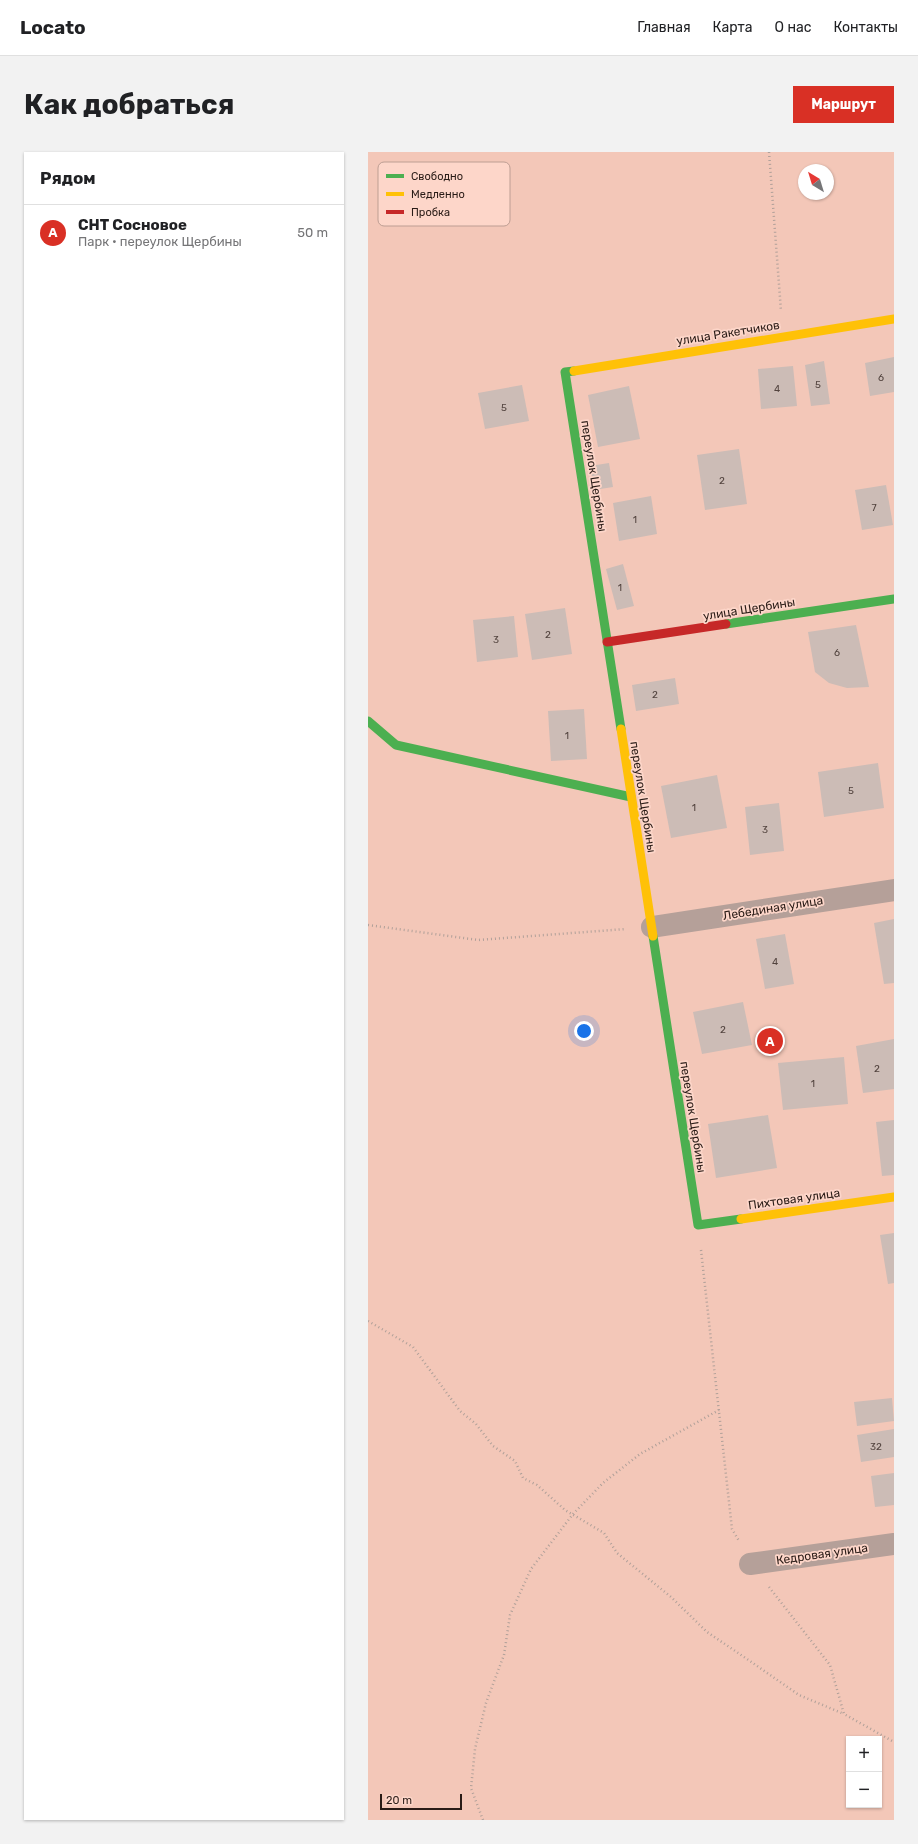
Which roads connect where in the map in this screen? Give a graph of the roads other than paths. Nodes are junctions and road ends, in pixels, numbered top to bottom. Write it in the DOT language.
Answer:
graph roads {
  1 [pos="894,319"];
  2 [pos="565,372"];
  3 [pos="894,599"];
  4 [pos="607,642"];
  5 [pos="368,721"];
  6 [pos="631,797"];
  7 [pos="894,890"];
  8 [pos="652,927"];
  9 [pos="894,1197"];
  10 [pos="698,1225"];
  11 [pos="894,1544"];
  12 [pos="750,1564"];
  1 -- 2 [label="street, улица Ракетчиков"];
  2 -- 4 [label="street, переулок Щербины"];
  3 -- 4 [label="street, улица Щербины"];
  4 -- 6 [label="street, переулок Щербины"];
  5 -- 6 [label="street"];
  6 -- 8 [label="street, переулок Щербины"];
  7 -- 8 [label="street, Лебединая улица"];
  8 -- 10 [label="street, переулок Щербины"];
  9 -- 10 [label="street, Пихтовая улица"];
  11 -- 12 [label="street, Кедровая улица"];
}
